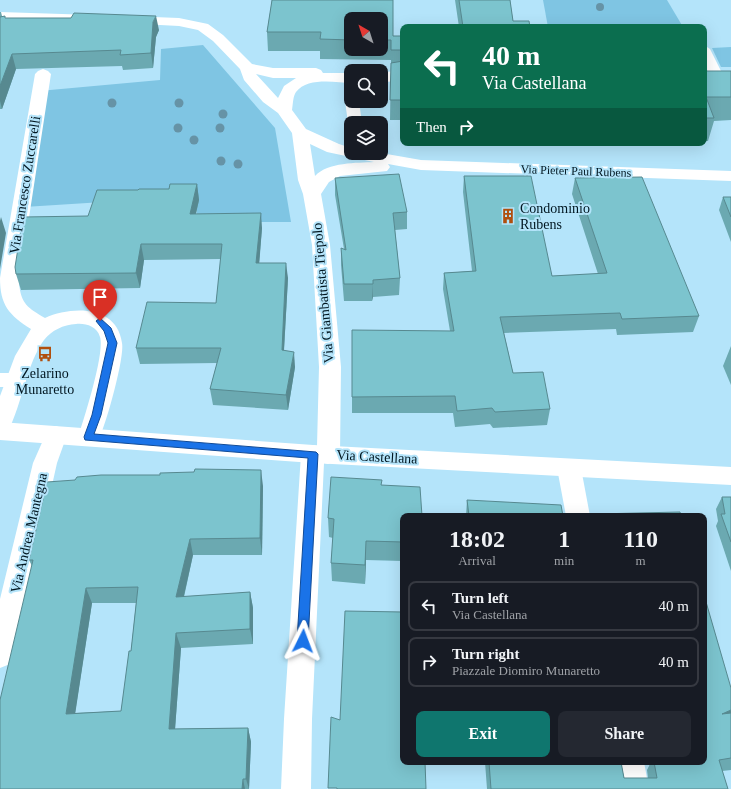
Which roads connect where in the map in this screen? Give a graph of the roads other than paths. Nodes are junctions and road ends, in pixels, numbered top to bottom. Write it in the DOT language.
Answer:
graph roads {
  1 [pos="0,16"];
  2 [pos="707,61"];
  3 [pos="247,68"];
  4 [pos="710,73"];
  5 [pos="731,73"];
  6 [pos="43,74"];
  7 [pos="388,74"];
  8 [pos="400,75"];
  9 [pos="400,75"];
  10 [pos="344,76"];
  11 [pos="344,76"];
  12 [pos="388,76"];
  13 [pos="284,110"];
  14 [pos="300,133"];
  15 [pos="319,142"];
  16 [pos="344,150"];
  17 [pos="388,159"];
  18 [pos="421,165"];
  19 [pos="731,176"];
  20 [pos="312,194"];
  21 [pos="45,328"];
  22 [pos="9,380"];
  23 [pos="0,426"];
  24 [pos="0,431"];
  25 [pos="56,435"];
  26 [pos="88,437"];
  27 [pos="320,454"];
  28 [pos="568,468"];
  29 [pos="731,476"];
  30 [pos="577,513"];
  31 [pos="0,655"];
  32 [pos="630,765"];
  33 [pos="296,789"];
  34 [pos="634,789"];
  1 -- 3 [label="street, Via Giambattista Tiepolo"];
  2 -- 4 [label="lane"];
  3 -- 10 [label="street"];
  3 -- 13 [label="street, Via Giambattista Tiepolo"];
  4 -- 5 [label="street"];
  6 -- 21 [label="street, Via Francesco Zuccarelli"];
  7 -- 8 [label="street"];
  9 -- 12 [label="street"];
  11 -- 13 [label="street"];
  13 -- 14 [label="street, Via Giambattista Tiepolo"];
  14 -- 15 [label="street, Via Giambattista Tiepolo"];
  14 -- 20 [label="street, Via Giambattista Tiepolo"];
  15 -- 16 [label="street, Via Pieter Paul Rubens"];
  17 -- 18 [label="street, Via Pieter Paul Rubens"];
  18 -- 19 [label="street, Via Pieter Paul Rubens"];
  18 -- 20 [label="street, Via Pieter Paul Rubens"];
  20 -- 27 [label="street, Via Giambattista Tiepolo"];
  21 -- 22 [label="street"];
  21 -- 26 [label="street"];
  22 -- 23 [label="street"];
  24 -- 25 [label="street, Via Castellana"];
  25 -- 26 [label="street, Via Castellana"];
  25 -- 31 [label="street, Via Andrea Mantegna"];
  26 -- 27 [label="street, Via Castellana"];
  27 -- 28 [label="street, Via Castellana"];
  27 -- 33 [label="street, Via Giambattista Tiepolo"];
  28 -- 29 [label="street, Via Castellana"];
  28 -- 30 [label="street"];
  32 -- 34 [label="street"];
}
